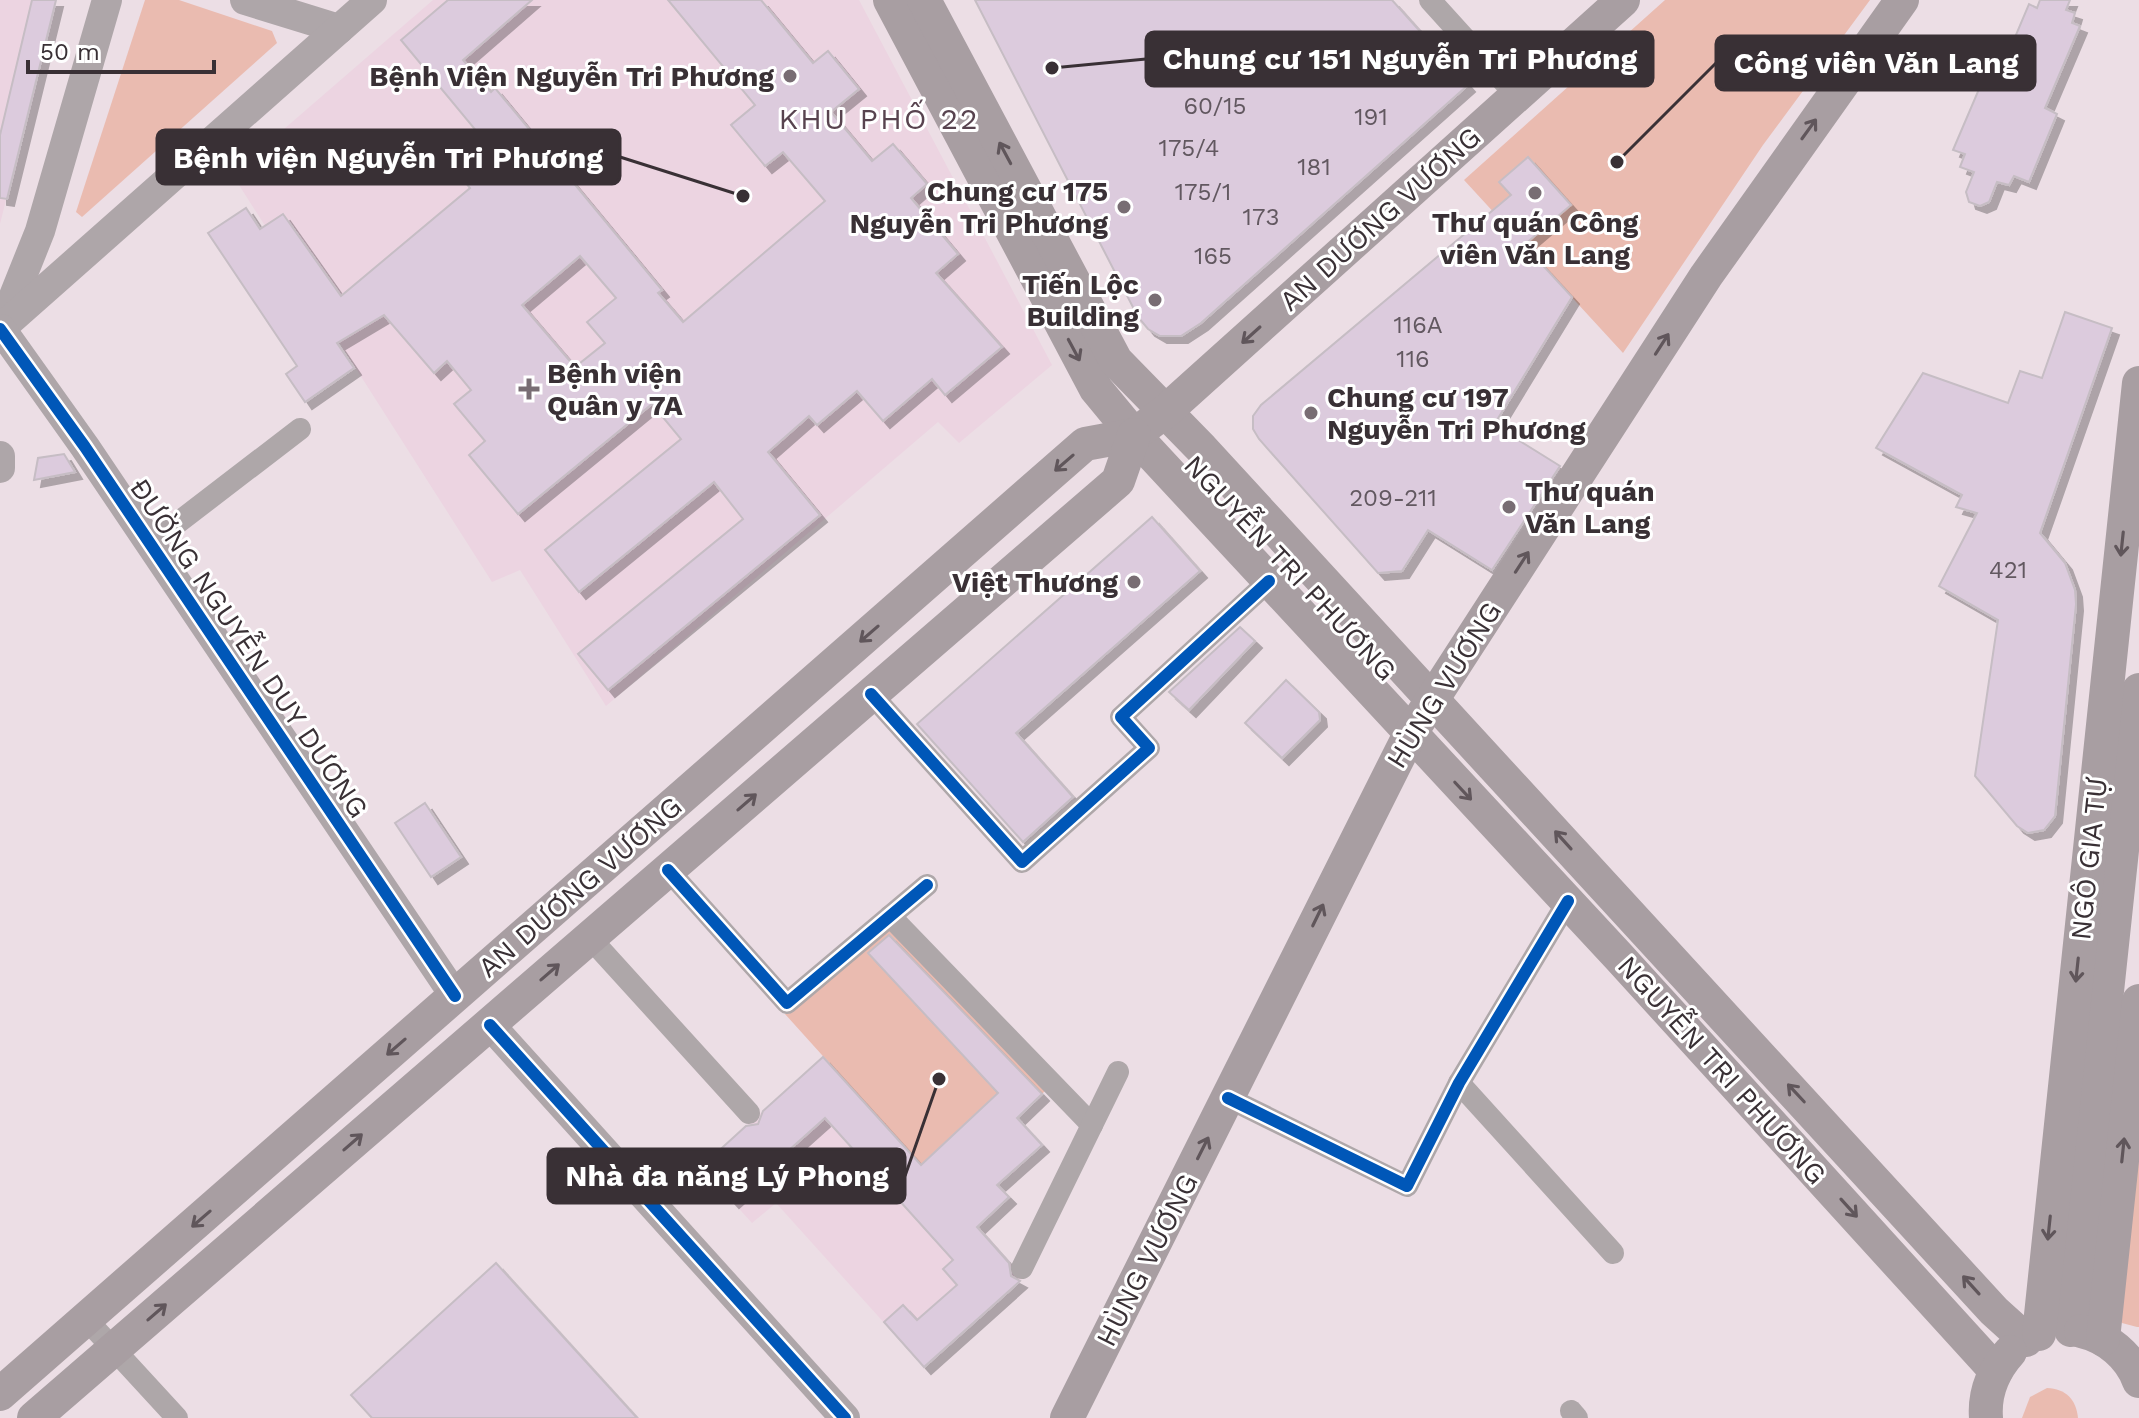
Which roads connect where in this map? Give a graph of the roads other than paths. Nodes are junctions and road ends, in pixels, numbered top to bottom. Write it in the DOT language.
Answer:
graph roads {
  1 [pos="107,0"];
  2 [pos="245,0"];
  3 [pos="372,0"];
  4 [pos="890,0"];
  5 [pos="924,0"];
  6 [pos="1430,0"];
  7 [pos="1623,0"];
  8 [pos="1902,0"];
  9 [pos="339,29"];
  10 [pos="933,51"];
  11 [pos="1516,95"];
  12 [pos="0,330"];
  13 [pos="2139,383"];
  14 [pos="1166,411"];
  15 [pos="300,429"];
  16 [pos="1134,435"];
  17 [pos="0,456"];
  18 [pos="0,468"];
  19 [pos="150,544"];
  20 [pos="1269,581"];
  21 [pos="1377,637"];
  22 [pos="1354,673"];
  23 [pos="2139,690"];
  24 [pos="871,694"];
  25 [pos="1434,699"];
  26 [pos="2118,731"];
  27 [pos="1410,734"];
  28 [pos="2135,771"];
  29 [pos="668,870"];
  30 [pos="1596,875"];
  31 [pos="927,885"];
  32 [pos="1568,901"];
  33 [pos="561,904"];
  34 [pos="890,916"];
  35 [pos="590,938"];
  36 [pos="455,996"];
  37 [pos="2139,1001"];
  38 [pos="490,1025"];
  39 [pos="1118,1072"];
  40 [pos="1459,1083"];
  41 [pos="1228,1098"];
  42 [pos="749,1113"];
  43 [pos="1092,1125"];
  44 [pos="1613,1253"];
  45 [pos="1022,1268"];
  46 [pos="86,1319"];
  47 [pos="2060,1336"];
  48 [pos="114,1349"];
  49 [pos="1996,1371"];
  50 [pos="2139,1377"];
  51 [pos="0,1394"];
  52 [pos="34,1418"];
  53 [pos="177,1418"];
  54 [pos="845,1418"];
  55 [pos="1067,1418"];
  56 [pos="1986,1418"];
  1 -- 12 [label="street"];
  2 -- 9 [label="street"];
  3 -- 9 [label="street"];
  4 -- 10 [label="main road, NGUYỄN TRI PHƯƠNG"];
  5 -- 10 [label="main road, NGUYỄN TRI PHƯƠNG"];
  6 -- 11 [label="street"];
  7 -- 11 [label="main road, AN DƯƠNG VƯƠNG"];
  25 -- 8 [label="main road, HÙNG VƯƠNG, one-way"];
  9 -- 12 [label="street"];
  14 -- 10 [label="main road, NGUYỄN TRI PHƯƠNG, one-way"];
  10 -- 16 [label="main road, NGUYỄN TRI PHƯƠNG, one-way"];
  11 -- 14 [label="main road, AN DƯƠNG VƯƠNG, one-way"];
  12 -- 19 [label="street, ĐƯỜNG NGUYỄN DUY DƯƠNG"];
  13 -- 26 [label="main road, NGÔ GIA TỰ, one-way"];
  14 -- 16 [label="main road, AN DƯƠNG VƯƠNG"];
  14 -- 21 [label="main road, NGUYỄN TRI PHƯƠNG"];
  15 -- 19 [label="street"];
  16 -- 20 [label="main road, NGUYỄN TRI PHƯƠNG"];
  16 -- 24 [label="main road, AN DƯƠNG VƯƠNG"];
  16 -- 33 [label="main road, AN DƯƠNG VƯƠNG, one-way"];
  17 -- 18 [label="street"];
  19 -- 36 [label="street, ĐƯỜNG NGUYỄN DUY DƯƠNG"];
  20 -- 22 [label="main road, NGUYỄN TRI PHƯƠNG"];
  20 -- 24 [label="street"];
  21 -- 22 [label="main road"];
  21 -- 25 [label="main road, NGUYỄN TRI PHƯƠNG"];
  22 -- 27 [label="main road, NGUYỄN TRI PHƯƠNG"];
  23 -- 26 [label="main road, NGÔ GIA TỰ"];
  29 -- 24 [label="main road, AN DƯƠNG VƯƠNG, one-way"];
  25 -- 27 [label="main road, HÙNG VƯƠNG"];
  30 -- 25 [label="main road, NGUYỄN TRI PHƯƠNG, one-way"];
  26 -- 28 [label="main road, NGÔ GIA TỰ"];
  26 -- 47 [label="main road, NGÔ GIA TỰ, one-way"];
  27 -- 32 [label="main road, NGUYỄN TRI PHƯƠNG, one-way"];
  41 -- 27 [label="main road, HÙNG VƯƠNG, one-way"];
  28 -- 47 [label="main road, NGÔ GIA TỰ"];
  29 -- 34 [label="street"];
  29 -- 35 [label="main road, AN DƯƠNG VƯƠNG"];
  30 -- 32 [label="main road"];
  47 -- 30 [label="main road, NGUYỄN TRI PHƯƠNG, one-way"];
  31 -- 34 [label="street"];
  32 -- 40 [label="street"];
  32 -- 49 [label="main road, NGUYỄN TRI PHƯƠNG, one-way"];
  33 -- 35 [label="main road"];
  33 -- 36 [label="main road, AN DƯƠNG VƯƠNG"];
  34 -- 43 [label="street"];
  38 -- 35 [label="main road, AN DƯƠNG VƯƠNG, one-way"];
  35 -- 42 [label="street"];
  36 -- 38 [label="main road"];
  36 -- 46 [label="main road, AN DƯƠNG VƯƠNG, one-way"];
  47 -- 37 [label="main road, one-way"];
  48 -- 38 [label="main road, AN DƯƠNG VƯƠNG, one-way"];
  38 -- 54 [label="street"];
  39 -- 43 [label="street"];
  40 -- 41 [label="street"];
  40 -- 44 [label="street"];
  55 -- 41 [label="main road, HÙNG VƯƠNG, one-way"];
  43 -- 45 [label="street"];
  46 -- 48 [label="street"];
  46 -- 51 [label="main road, AN DƯƠNG VƯƠNG"];
  47 -- 49 [label="main road"];
  47 -- 50 [label="main road, NGUYỄN TRI PHƯƠNG"];
  48 -- 52 [label="main road, AN DƯƠNG VƯƠNG"];
  48 -- 53 [label="street"];
  49 -- 56 [label="main road"];
}
